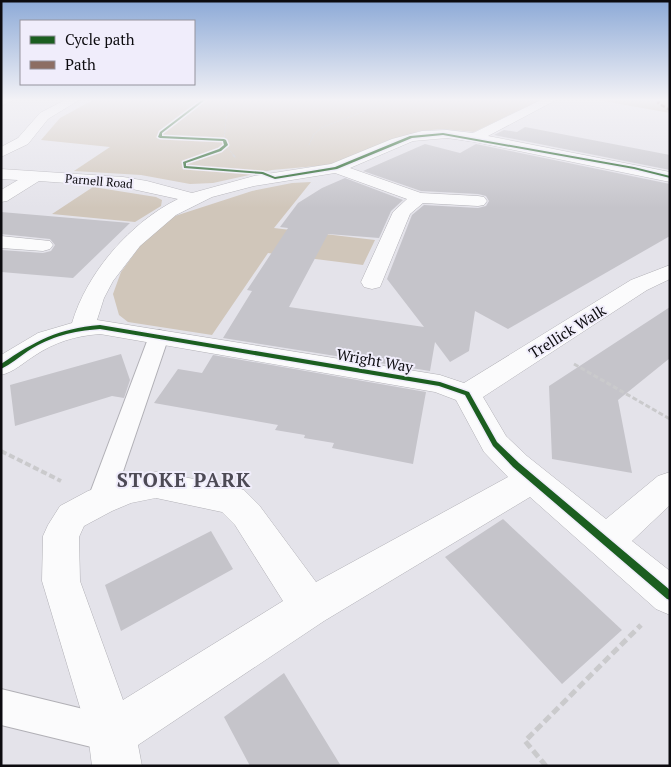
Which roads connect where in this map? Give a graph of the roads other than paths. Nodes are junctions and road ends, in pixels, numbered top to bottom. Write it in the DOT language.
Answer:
graph roads {
  1 [pos="27,136"];
  2 [pos="416,136"];
  3 [pos="462,136"];
  4 [pos="478,136"];
  5 [pos="474,138"];
  6 [pos="1,153"];
  7 [pos="336,168"];
  8 [pos="1,174"];
  9 [pos="35,176"];
  10 [pos="670,177"];
  11 [pos="1,198"];
  12 [pos="419,198"];
  13 [pos="194,199"];
  14 [pos="478,201"];
  15 [pos="1,242"];
  16 [pos="43,245"];
  17 [pos="670,271"];
  18 [pos="372,282"];
  19 [pos="83,328"];
  20 [pos="159,336"];
  21 [pos="1,367"];
  22 [pos="467,394"];
  23 [pos="531,480"];
  24 [pos="670,485"];
  25 [pos="100,501"];
  26 [pos="605,542"];
  27 [pos="670,596"];
  28 [pos="310,607"];
  29 [pos="1,707"];
  30 [pos="115,750"];
  1 -- 6 [label="street"];
  2 -- 7 [label="street"];
  3 -- 5 [label="street"];
  4 -- 5 [label="street"];
  5 -- 10 [label="street"];
  7 -- 12 [label="street"];
  7 -- 13 [label="street"];
  8 -- 9 [label="street, Parnell Road"];
  9 -- 11 [label="street"];
  9 -- 13 [label="street, Parnell Road"];
  12 -- 14 [label="street"];
  12 -- 18 [label="street"];
  13 -- 19 [label="street"];
  15 -- 16 [label="street"];
  17 -- 22 [label="street, Trellick Walk"];
  19 -- 20 [label="street, Wright Way"];
  19 -- 21 [label="street, Wright Way"];
  20 -- 22 [label="street, Wright Way"];
  20 -- 25 [label="lane"];
  22 -- 23 [label="street"];
  23 -- 26 [label="street"];
  23 -- 28 [label="street"];
  24 -- 26 [label="street"];
  25 -- 28 [label="street"];
  25 -- 30 [label="street"];
  26 -- 27 [label="street"];
  28 -- 30 [label="street"];
  29 -- 30 [label="lane"];
}
